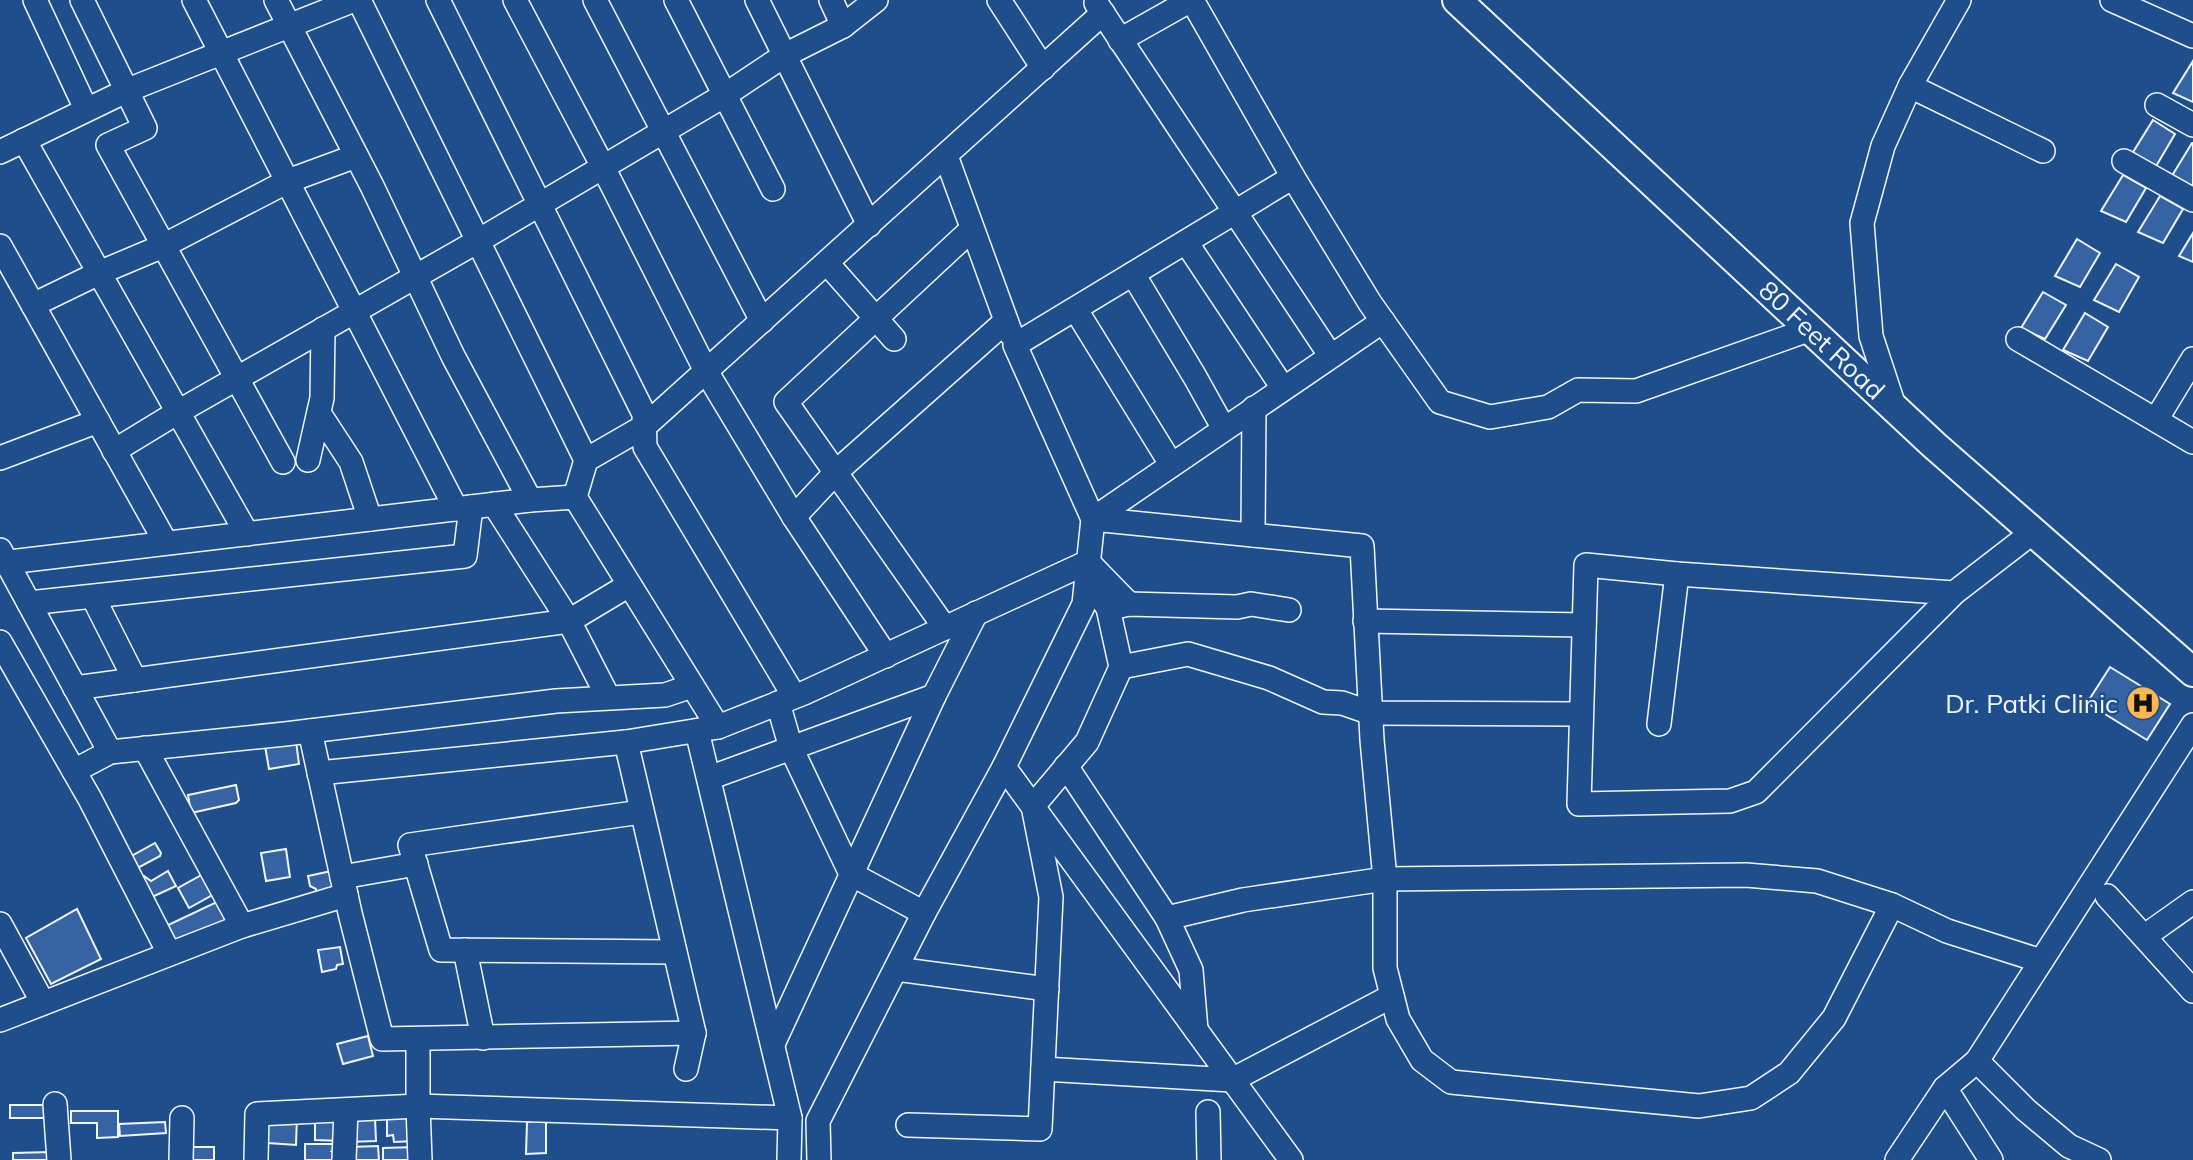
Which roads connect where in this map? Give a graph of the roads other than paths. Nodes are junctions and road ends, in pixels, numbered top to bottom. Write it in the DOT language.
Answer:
graph roads {
  1 [pos="35,0"];
  2 [pos="82,0"];
  3 [pos="194,0"];
  4 [pos="276,0"];
  5 [pos="356,0"];
  6 [pos="438,0"];
  7 [pos="515,0"];
  8 [pos="595,0"];
  9 [pos="676,0"];
  10 [pos="757,0"];
  11 [pos="831,0"];
  12 [pos="876,0"];
  13 [pos="999,0"];
  14 [pos="1191,0"];
  15 [pos="1457,0"];
  16 [pos="1959,0"];
  17 [pos="2112,0"];
  18 [pos="1098,6"];
  19 [pos="289,26"];
  20 [pos="843,26"];
  21 [pos="2193,36"];
  22 [pos="1120,40"];
  23 [pos="221,53"];
  24 [pos="785,55"];
  25 [pos="1043,68"];
  26 [pos="1910,86"];
  27 [pos="128,90"];
  28 [pos="725,95"];
  29 [pos="2157,105"];
  30 [pos="86,109"];
  31 [pos="2193,125"];
  32 [pos="663,131"];
  33 [pos="24,140"];
  34 [pos="2043,151"];
  35 [pos="0,152"];
  36 [pos="356,156"];
  37 [pos="946,156"];
  38 [pos="2124,161"];
  39 [pos="602,165"];
  40 [pos="1293,177"];
  41 [pos="288,181"];
  42 [pos="773,189"];
  43 [pos="2193,200"];
  44 [pos="540,204"];
  45 [pos="1235,212"];
  46 [pos="869,225"];
  47 [pos="972,229"];
  48 [pos="478,241"];
  49 [pos="1186,242"];
  50 [pos="0,246"];
  51 [pos="163,246"];
  52 [pos="827,263"];
  53 [pos="99,273"];
  54 [pos="1133,274"];
  55 [pos="415,277"];
  56 [pos="33,305"];
  57 [pos="1076,310"];
  58 [pos="356,311"];
  59 [pos="877,320"];
  60 [pos="762,321"];
  61 [pos="1006,321"];
  62 [pos="1383,321"];
  63 [pos="323,329"];
  64 [pos="1811,329"];
  65 [pos="2018,339"];
  66 [pos="894,340"];
  67 [pos="1015,345"];
  68 [pos="1330,355"];
  69 [pos="2193,359"];
  70 [pos="706,371"];
  71 [pos="237,378"];
  72 [pos="1283,388"];
  73 [pos="1254,408"];
  74 [pos="1895,409"];
  75 [pos="178,412"];
  76 [pos="319,413"];
  77 [pos="2156,420"];
  78 [pos="98,422"];
  79 [pos="645,426"];
  80 [pos="1224,429"];
  81 [pos="2193,442"];
  82 [pos="114,451"];
  83 [pos="0,458"];
  84 [pos="308,460"];
  85 [pos="586,460"];
  86 [pos="283,462"];
  87 [pos="1171,464"];
  88 [pos="836,472"];
  89 [pos="575,497"];
  90 [pos="530,500"];
  91 [pos="494,505"];
  92 [pos="463,508"];
  93 [pos="794,517"];
  94 [pos="370,519"];
  95 [pos="1093,519"];
  96 [pos="2033,532"];
  97 [pos="247,534"];
  98 [pos="1253,535"];
  99 [pos="166,543"];
  100 [pos="2,558"];
  101 [pos="1088,570"];
  102 [pos="1677,574"];
  103 [pos="629,585"];
  104 [pos="1954,593"];
  105 [pos="93,597"];
  106 [pos="29,604"];
  107 [pos="1119,606"];
  108 [pos="1289,610"];
  109 [pos="976,613"];
  110 [pos="569,621"];
  111 [pos="1366,621"];
  112 [pos="1584,625"];
  113 [pos="945,628"];
  114 [pos="0,642"];
  115 [pos="886,656"];
  116 [pos="1121,667"];
  117 [pos="2193,673"];
  118 [pos="135,680"];
  119 [pos="692,686"];
  120 [pos="75,688"];
  121 [pos="934,696"];
  122 [pos="608,697"];
  123 [pos="786,700"];
  124 [pos="1371,713"];
  125 [pos="1581,714"];
  126 [pos="1659,724"];
  127 [pos="2193,725"];
  128 [pos="707,729"];
  129 [pos="310,731"];
  130 [pos="626,742"];
  131 [pos="145,748"];
  132 [pos="790,748"];
  133 [pos="110,752"];
  134 [pos="1066,766"];
  135 [pos="1004,767"];
  136 [pos="74,771"];
  137 [pos="319,773"];
  138 [pos="709,778"];
  139 [pos="1033,806"];
  140 [pos="641,812"];
  141 [pos="416,864"];
  142 [pos="851,874"];
  143 [pos="1385,879"];
  144 [pos="344,886"];
  145 [pos="2107,896"];
  146 [pos="2193,902"];
  147 [pos="1892,905"];
  148 [pos="925,913"];
  149 [pos="1167,918"];
  150 [pos="0,924"];
  151 [pos="242,926"];
  152 [pos="2145,936"];
  153 [pos="465,950"];
  154 [pos="674,952"];
  155 [pos="169,953"];
  156 [pos="2041,961"];
  157 [pos="896,969"];
  158 [pos="1047,989"];
  159 [pos="2193,991"];
  160 [pos="1392,996"];
  161 [pos="43,1003"];
  162 [pos="0,1020"];
  163 [pos="1196,1030"];
  164 [pos="694,1033"];
  165 [pos="483,1038"];
  166 [pos="418,1040"];
  167 [pos="773,1044"];
  168 [pos="1977,1061"];
  169 [pos="685,1069"];
  170 [pos="1043,1069"];
  171 [pos="1232,1080"];
  172 [pos="1945,1087"];
  173 [pos="55,1104"];
  174 [pos="418,1106"];
  175 [pos="346,1110"];
  176 [pos="1208,1112"];
  177 [pos="182,1118"];
  178 [pos="790,1118"];
  179 [pos="908,1125"];
  180 [pos="59,1160"];
  181 [pos="181,1160"];
  182 [pos="256,1160"];
  183 [pos="344,1160"];
  184 [pos="421,1160"];
  185 [pos="789,1160"];
  186 [pos="819,1160"];
  187 [pos="1209,1160"];
  188 [pos="1291,1160"];
  189 [pos="1897,1160"];
  190 [pos="1991,1160"];
  191 [pos="2099,1160"];
  1 -- 30 [label="street"];
  2 -- 27 [label="street"];
  3 -- 23 [label="street"];
  4 -- 19 [label="street"];
  5 -- 19 [label="street"];
  5 -- 48 [label="street"];
  6 -- 44 [label="street"];
  7 -- 39 [label="street"];
  8 -- 32 [label="street"];
  9 -- 28 [label="street"];
  10 -- 24 [label="street"];
  11 -- 20 [label="street"];
  12 -- 20 [label="street"];
  13 -- 25 [label="street"];
  14 -- 22 [label="street"];
  14 -- 40 [label="street"];
  15 -- 64 [label="main road, 80 Feet Road"];
  16 -- 26 [label="street"];
  17 -- 21 [label="street"];
  18 -- 22 [label="street"];
  18 -- 25 [label="street"];
  19 -- 23 [label="street"];
  19 -- 36 [label="street"];
  20 -- 24 [label="street"];
  22 -- 45 [label="street"];
  23 -- 27 [label="street"];
  23 -- 41 [label="street"];
  24 -- 28 [label="street"];
  24 -- 46 [label="street"];
  25 -- 37 [label="street"];
  26 -- 34 [label="street"];
  26 -- 74 [label="street"];
  27 -- 30 [label="street"];
  27 -- 51 [label="street"];
  28 -- 32 [label="street"];
  28 -- 42 [label="street"];
  29 -- 31 [label="street"];
  30 -- 33 [label="street"];
  32 -- 39 [label="street"];
  32 -- 60 [label="street"];
  33 -- 35 [label="street"];
  33 -- 53 [label="street"];
  36 -- 41 [label="street"];
  36 -- 55 [label="street"];
  37 -- 46 [label="street"];
  37 -- 47 [label="street"];
  38 -- 43 [label="street"];
  39 -- 44 [label="street"];
  39 -- 70 [label="street"];
  40 -- 45 [label="street"];
  40 -- 62 [label="street"];
  41 -- 51 [label="street"];
  41 -- 58 [label="street"];
  44 -- 48 [label="street"];
  44 -- 79 [label="street"];
  45 -- 49 [label="street"];
  45 -- 68 [label="street"];
  46 -- 52 [label="street"];
  47 -- 59 [label="street"];
  47 -- 61 [label="street"];
  48 -- 55 [label="street"];
  48 -- 85 [label="street"];
  49 -- 54 [label="street"];
  49 -- 72 [label="street"];
  50 -- 56 [label="street"];
  51 -- 53 [label="street"];
  51 -- 71 [label="street"];
  52 -- 59 [label="street"];
  52 -- 60 [label="street"];
  53 -- 56 [label="street"];
  53 -- 75 [label="street"];
  54 -- 57 [label="street"];
  54 -- 80 [label="street"];
  55 -- 58 [label="street"];
  55 -- 90 [label="street"];
  56 -- 78 [label="street"];
  57 -- 67 [label="street"];
  57 -- 87 [label="street"];
  58 -- 63 [label="street"];
  58 -- 92 [label="street"];
  59 -- 66 [label="street"];
  59 -- 88 [label="street"];
  60 -- 70 [label="street"];
  61 -- 67 [label="street"];
  61 -- 88 [label="street"];
  62 -- 64 [label="street"];
  62 -- 68 [label="street"];
  63 -- 71 [label="street"];
  63 -- 76 [label="street"];
  64 -- 74 [label="main road, 80 Feet Road"];
  65 -- 77 [label="street"];
  67 -- 95 [label="street"];
  68 -- 72 [label="street"];
  69 -- 77 [label="street"];
  70 -- 79 [label="street"];
  70 -- 93 [label="street"];
  71 -- 75 [label="street"];
  71 -- 86 [label="street"];
  72 -- 73 [label="street"];
  73 -- 80 [label="street"];
  73 -- 98 [label="street"];
  74 -- 96 [label="main road, 80 Feet Road"];
  75 -- 82 [label="street"];
  75 -- 97 [label="street"];
  76 -- 84 [label="street"];
  76 -- 94 [label="street"];
  77 -- 81 [label="street"];
  78 -- 82 [label="street"];
  78 -- 83 [label="street"];
  79 -- 85 [label="street"];
  79 -- 123 [label="street"];
  80 -- 87 [label="street"];
  82 -- 99 [label="street"];
  85 -- 89 [label="street"];
  87 -- 95 [label="street"];
  88 -- 93 [label="street"];
  88 -- 113 [label="street"];
  89 -- 90 [label="street"];
  89 -- 103 [label="street"];
  90 -- 91 [label="street"];
  91 -- 92 [label="street"];
  91 -- 110 [label="street"];
  92 -- 94 [label="street"];
  92 -- 105 [label="street"];
  93 -- 115 [label="street"];
  94 -- 97 [label="street"];
  95 -- 98 [label="street"];
  95 -- 101 [label="street"];
  96 -- 104 [label="street"];
  96 -- 117 [label="main road, 80 Feet Road"];
  97 -- 99 [label="street"];
  98 -- 111 [label="street"];
  99 -- 100 [label="street"];
  100 -- 106 [label="street"];
  101 -- 107 [label="street"];
  101 -- 109 [label="street"];
  101 -- 135 [label="street"];
  102 -- 104 [label="street"];
  102 -- 112 [label="street"];
  102 -- 126 [label="street"];
  103 -- 110 [label="street"];
  103 -- 119 [label="street"];
  104 -- 125 [label="street"];
  105 -- 106 [label="street"];
  105 -- 118 [label="street"];
  106 -- 120 [label="street"];
  107 -- 108 [label="street"];
  107 -- 116 [label="street"];
  109 -- 113 [label="street"];
  109 -- 121 [label="street"];
  110 -- 118 [label="street"];
  110 -- 122 [label="street"];
  111 -- 112 [label="street"];
  111 -- 124 [label="street"];
  112 -- 125 [label="street"];
  113 -- 115 [label="street"];
  114 -- 136 [label="street"];
  115 -- 123 [label="street"];
  116 -- 124 [label="street"];
  116 -- 134 [label="street"];
  118 -- 120 [label="street"];
  119 -- 122 [label="street"];
  119 -- 128 [label="street"];
  120 -- 133 [label="street"];
  121 -- 132 [label="street"];
  121 -- 142 [label="street"];
  122 -- 129 [label="street"];
  123 -- 128 [label="street"];
  123 -- 132 [label="street"];
  124 -- 125 [label="street"];
  124 -- 143 [label="street"];
  127 -- 156 [label="street"];
  128 -- 130 [label="street"];
  128 -- 138 [label="street"];
  129 -- 131 [label="street"];
  129 -- 137 [label="street"];
  130 -- 137 [label="street"];
  130 -- 140 [label="street"];
  131 -- 133 [label="street"];
  131 -- 151 [label="street"];
  132 -- 138 [label="street"];
  132 -- 142 [label="street"];
  133 -- 136 [label="street"];
  134 -- 139 [label="street"];
  134 -- 149 [label="street"];
  135 -- 139 [label="street"];
  135 -- 148 [label="street"];
  136 -- 155 [label="street"];
  137 -- 144 [label="street"];
  138 -- 167 [label="street"];
  139 -- 158 [label="street"];
  139 -- 163 [label="street"];
  140 -- 141 [label="street"];
  140 -- 154 [label="street"];
  141 -- 144 [label="street"];
  141 -- 153 [label="street"];
  142 -- 148 [label="street"];
  142 -- 167 [label="street"];
  143 -- 147 [label="street"];
  143 -- 149 [label="street"];
  143 -- 160 [label="street"];
  144 -- 151 [label="street"];
  144 -- 166 [label="street"];
  145 -- 152 [label="street"];
  146 -- 152 [label="street"];
  147 -- 156 [label="street"];
  147 -- 160 [label="street"];
  148 -- 157 [label="street"];
  149 -- 163 [label="street"];
  150 -- 161 [label="street"];
  151 -- 155 [label="street"];
  152 -- 159 [label="street"];
  153 -- 154 [label="street"];
  153 -- 165 [label="street"];
  154 -- 164 [label="street"];
  155 -- 161 [label="street"];
  156 -- 168 [label="street"];
  157 -- 158 [label="street"];
  157 -- 186 [label="street"];
  158 -- 170 [label="street"];
  160 -- 171 [label="street"];
  161 -- 162 [label="street"];
  163 -- 171 [label="street"];
  164 -- 165 [label="street"];
  164 -- 169 [label="street"];
  165 -- 166 [label="street"];
  166 -- 174 [label="street"];
  167 -- 178 [label="street"];
  168 -- 172 [label="street"];
  168 -- 191 [label="street"];
  170 -- 171 [label="street"];
  170 -- 179 [label="street"];
  171 -- 188 [label="street"];
  172 -- 189 [label="street"];
  172 -- 190 [label="street"];
  173 -- 180 [label="street"];
  174 -- 175 [label="street"];
  174 -- 178 [label="street"];
  174 -- 184 [label="street"];
  175 -- 182 [label="street"];
  175 -- 183 [label="street"];
  176 -- 187 [label="street"];
  177 -- 181 [label="street"];
  178 -- 185 [label="street"];
}
